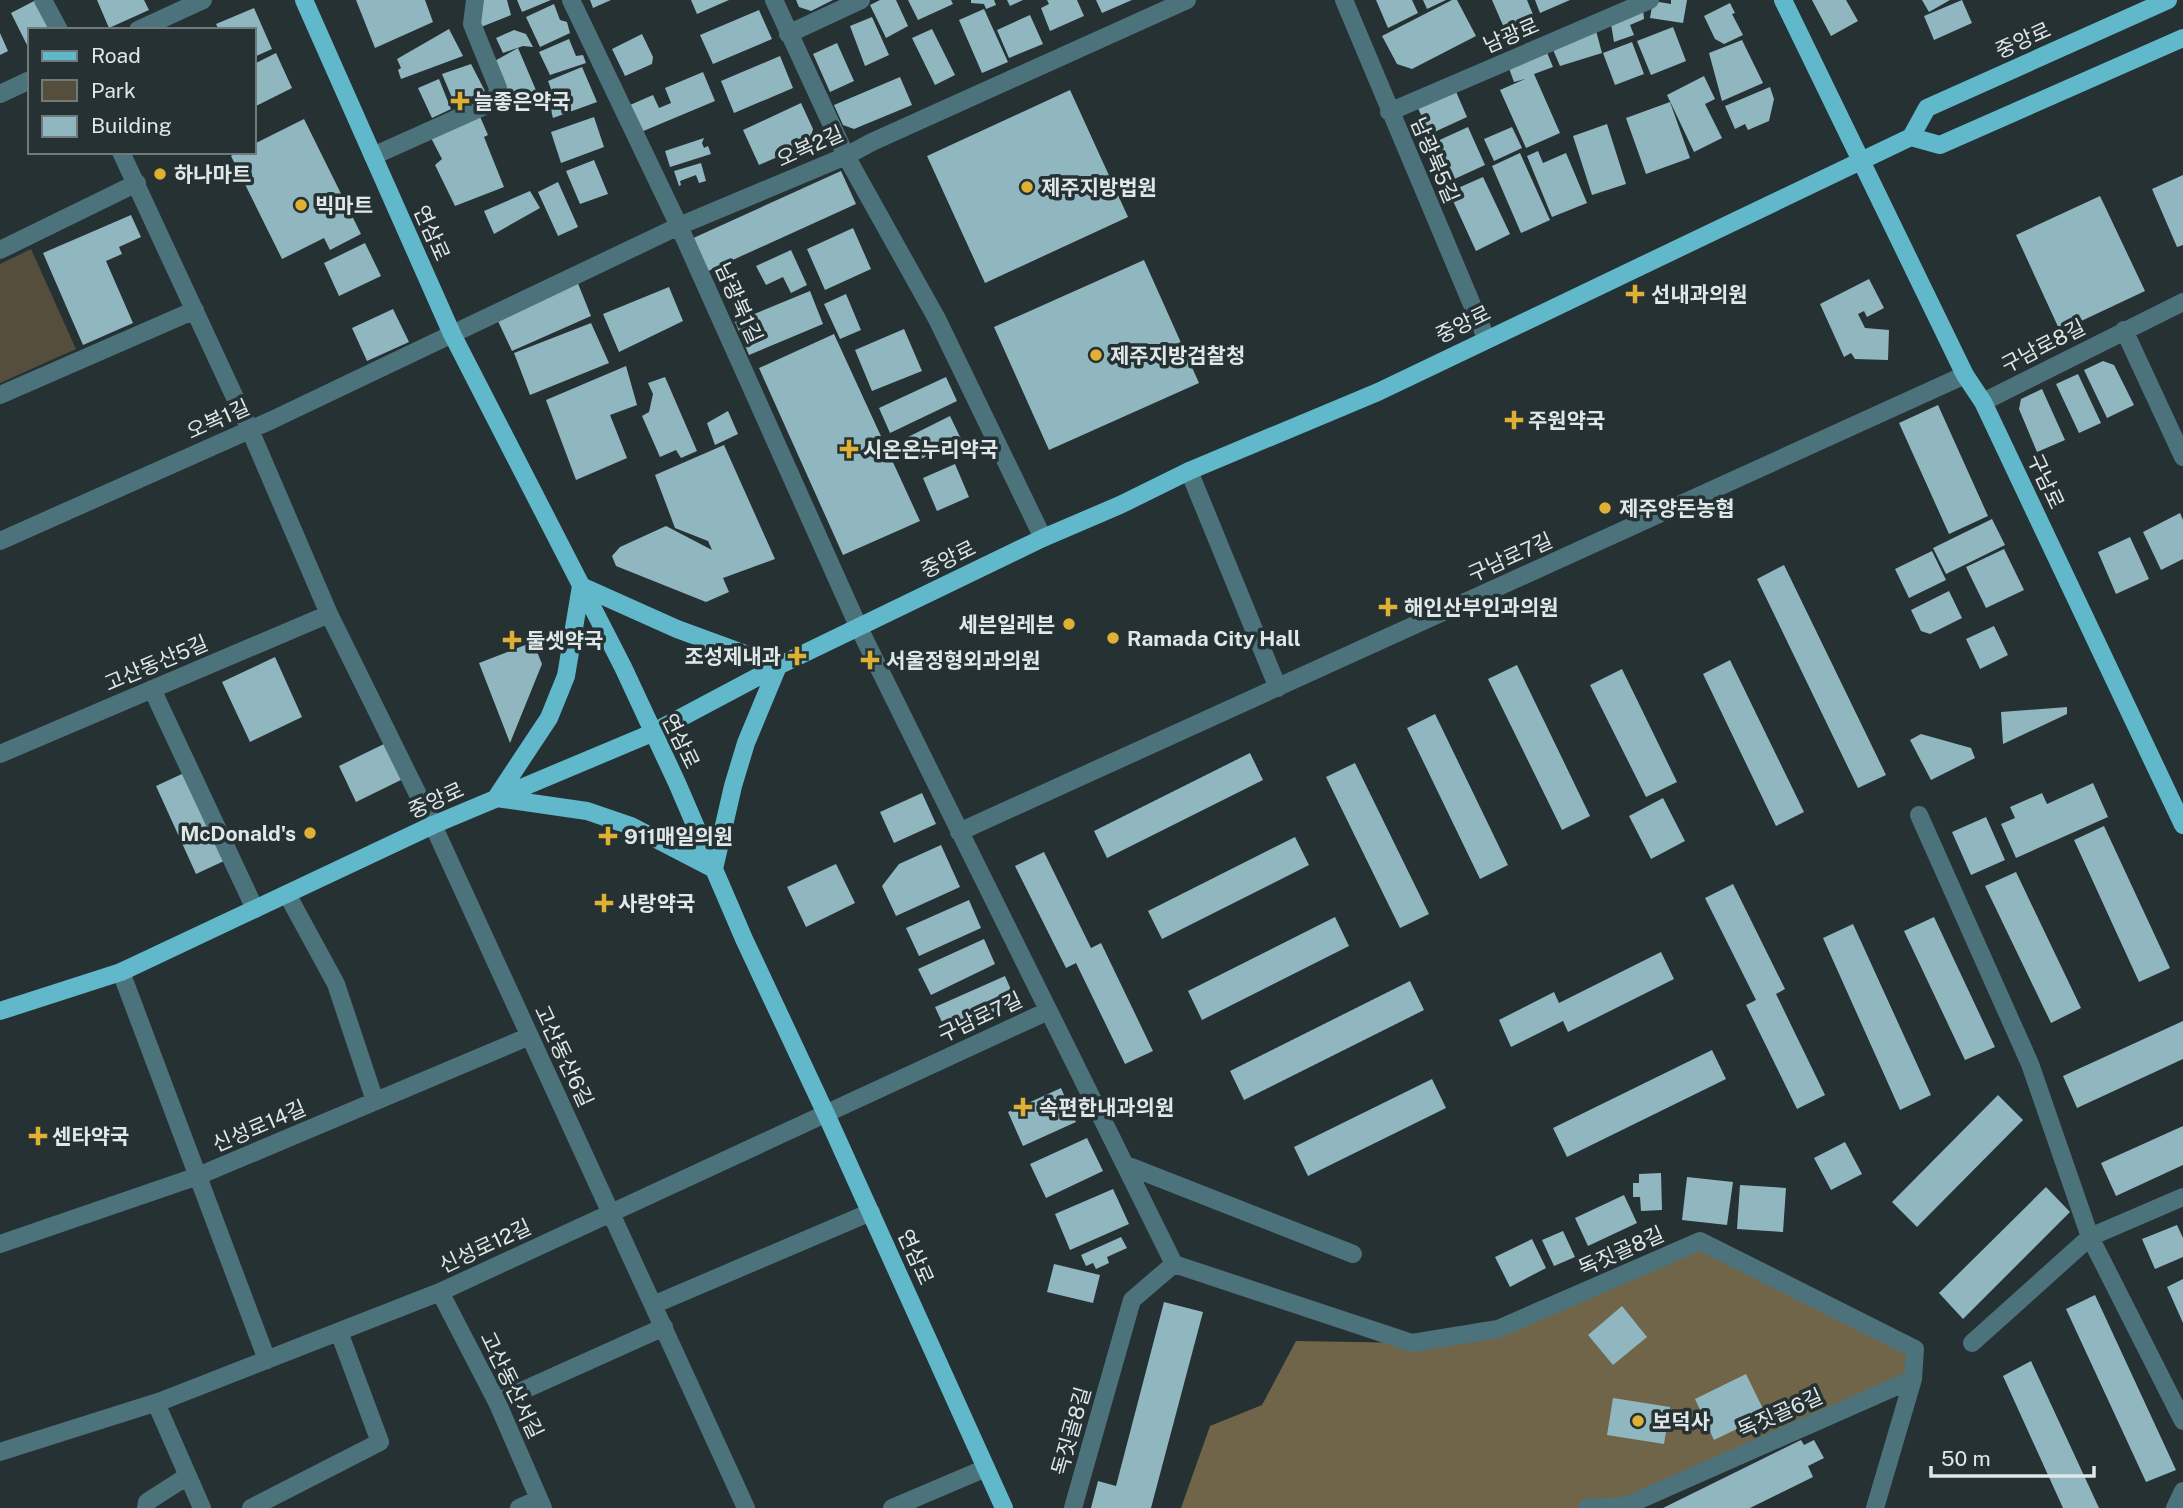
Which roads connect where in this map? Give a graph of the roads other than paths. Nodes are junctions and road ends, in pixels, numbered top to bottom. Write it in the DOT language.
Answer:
graph roads {
  1 [pos="43,0"];
  2 [pos="203,0"];
  3 [pos="304,0"];
  4 [pos="475,0"];
  5 [pos="571,0"];
  6 [pos="774,0"];
  7 [pos="861,0"];
  8 [pos="1187,0"];
  9 [pos="1344,0"];
  10 [pos="1650,0"];
  11 [pos="1783,0"];
  12 [pos="2168,0"];
  13 [pos="58,28"];
  14 [pos="142,28"];
  15 [pos="788,34"];
  16 [pos="2183,38"];
  17 [pos="28,81"];
  18 [pos="0,94"];
  19 [pos="1389,112"];
  20 [pos="1911,137"];
  21 [pos="122,154"];
  22 [pos="373,156"];
  23 [pos="846,156"];
  24 [pos="1859,160"];
  25 [pos="137,183"];
  26 [pos="679,226"];
  27 [pos="0,250"];
  28 [pos="2183,302"];
  29 [pos="195,310"];
  30 [pos="2124,330"];
  31 [pos="452,334"];
  32 [pos="1486,338"];
  33 [pos="1965,375"];
  34 [pos="0,395"];
  35 [pos="1983,402"];
  36 [pos="250,430"];
  37 [pos="2183,457"];
  38 [pos="1189,471"];
  39 [pos="1043,538"];
  40 [pos="0,541"];
  41 [pos="581,586"];
  42 [pos="329,614"];
  43 [pos="859,628"];
  44 [pos="778,666"];
  45 [pos="1278,688"];
  46 [pos="152,689"];
  47 [pos="652,733"];
  48 [pos="2,750"];
  49 [pos="496,798"];
  50 [pos="1919,815"];
  51 [pos="433,825"];
  52 [pos="2183,825"];
  53 [pos="959,832"];
  54 [pos="714,869"];
  55 [pos="287,894"];
  56 [pos="255,909"];
  57 [pos="121,972"];
  58 [pos="0,1011"];
  59 [pos="1048,1011"];
  60 [pos="530,1036"];
  61 [pos="375,1101"];
  62 [pos="826,1114"];
  63 [pos="1126,1165"];
  64 [pos="198,1176"];
  65 [pos="2183,1196"];
  66 [pos="871,1212"];
  67 [pos="611,1213"];
  68 [pos="2090,1237"];
  69 [pos="0,1244"];
  70 [pos="1353,1254"];
  71 [pos="1174,1264"];
  72 [pos="440,1292"];
  73 [pos="653,1305"];
  74 [pos="664,1327"];
  75 [pos="340,1332"];
  76 [pos="1972,1343"];
  77 [pos="267,1360"];
  78 [pos="1913,1379"];
  79 [pos="497,1402"];
  80 [pos="156,1403"];
  81 [pos="2183,1421"];
  82 [pos="0,1452"];
  83 [pos="986,1468"];
  84 [pos="186,1477"];
  85 [pos="2183,1492"];
  86 [pos="541,1504"];
  87 [pos="1625,1507"];
  88 [pos="146,1508"];
  89 [pos="201,1508"];
  90 [pos="251,1508"];
  91 [pos="519,1508"];
  92 [pos="746,1508"];
  93 [pos="891,1508"];
  94 [pos="1004,1508"];
  95 [pos="1073,1508"];
  96 [pos="1587,1508"];
  97 [pos="1875,1508"];
  98 [pos="2175,1508"];
  1 -- 13 [label="street"];
  2 -- 14 [label="street"];
  3 -- 22 [label="main road, 연삼로"];
  4 -- 22 [label="street"];
  5 -- 26 [label="street, 남광북1길"];
  6 -- 15 [label="street"];
  7 -- 15 [label="street"];
  8 -- 23 [label="street, 오복2길"];
  9 -- 19 [label="street, 남광북5길"];
  10 -- 19 [label="street, 남광로"];
  11 -- 24 [label="main road"];
  12 -- 20 [label="main road, 중앙로"];
  15 -- 23 [label="street"];
  16 -- 20 [label="main road"];
  17 -- 18 [label="street"];
  19 -- 32 [label="street, 남광북5길"];
  20 -- 24 [label="main road, 중앙로"];
  21 -- 25 [label="street"];
  22 -- 31 [label="main road, 연삼로"];
  23 -- 26 [label="street, 오복2길"];
  23 -- 39 [label="street"];
  24 -- 32 [label="main road, 중앙로"];
  24 -- 33 [label="main road, 구남로"];
  25 -- 27 [label="street"];
  25 -- 29 [label="street"];
  26 -- 31 [label="street, 오복2길"];
  26 -- 43 [label="street, 남광북1길"];
  28 -- 30 [label="street, 구남로8길"];
  29 -- 34 [label="street"];
  29 -- 36 [label="street"];
  30 -- 35 [label="street, 구남로8길"];
  30 -- 37 [label="street"];
  31 -- 36 [label="street, 오복1길"];
  31 -- 41 [label="main road, 연삼로"];
  32 -- 38 [label="main road, 중앙로"];
  33 -- 35 [label="main road, 구남로"];
  33 -- 45 [label="street, 구남로7길"];
  35 -- 52 [label="main road, 구남로"];
  36 -- 40 [label="street, 오복1길"];
  36 -- 42 [label="street"];
  38 -- 39 [label="main road, 중앙로"];
  38 -- 45 [label="street"];
  39 -- 43 [label="main road, 중앙로"];
  41 -- 44 [label="main road"];
  41 -- 47 [label="main road, 연삼로"];
  41 -- 49 [label="main road"];
  42 -- 46 [label="street, 고산동산5길"];
  42 -- 51 [label="street"];
  43 -- 44 [label="main road, 중앙로"];
  43 -- 53 [label="street, 구남로7길"];
  44 -- 47 [label="main road, 중앙로"];
  44 -- 54 [label="main road"];
  45 -- 53 [label="street, 구남로7길"];
  46 -- 48 [label="street, 고산동산5길"];
  46 -- 56 [label="street"];
  47 -- 49 [label="main road, 중앙로"];
  47 -- 54 [label="main road, 연삼로"];
  49 -- 51 [label="main road, 중앙로"];
  49 -- 54 [label="main road"];
  50 -- 68 [label="street"];
  51 -- 55 [label="main road, 중앙로"];
  51 -- 60 [label="street, 고산동산6길"];
  53 -- 59 [label="street, 구남로7길"];
  54 -- 62 [label="main road, 연삼로"];
  55 -- 56 [label="main road, 중앙로"];
  55 -- 61 [label="street"];
  56 -- 57 [label="main road, 중앙로"];
  57 -- 58 [label="main road, 중앙로"];
  57 -- 64 [label="street"];
  59 -- 62 [label="street, 구남로7길"];
  59 -- 63 [label="street"];
  60 -- 61 [label="street, 신성로14길"];
  60 -- 67 [label="street, 고산동산6길"];
  61 -- 64 [label="street, 신성로14길"];
  62 -- 66 [label="main road, 연삼로"];
  62 -- 67 [label="street, 신성로12길"];
  63 -- 70 [label="street"];
  63 -- 71 [label="street"];
  64 -- 69 [label="street, 신성로14길"];
  64 -- 77 [label="street"];
  65 -- 68 [label="street"];
  66 -- 73 [label="street"];
  66 -- 83 [label="main road, 연삼로"];
  67 -- 72 [label="street, 신성로12길"];
  67 -- 73 [label="street, 고산동산6길"];
  68 -- 76 [label="street"];
  68 -- 81 [label="street"];
  71 -- 78 [label="street, 독짓골8길"];
  71 -- 95 [label="street, 독짓골8길"];
  72 -- 75 [label="street, 신성로12길"];
  72 -- 79 [label="street, 고산동산서길"];
  73 -- 74 [label="street, 고산동산6길"];
  74 -- 79 [label="street"];
  74 -- 92 [label="street, 고산동산6길"];
  75 -- 77 [label="street, 신성로12길"];
  75 -- 90 [label="street"];
  77 -- 80 [label="street, 신성로12길"];
  78 -- 87 [label="street, 독짓골6길"];
  78 -- 97 [label="street, 독짓골8길"];
  79 -- 86 [label="street, 고산동산서길"];
  80 -- 82 [label="street, 신성로12길"];
  80 -- 84 [label="street"];
  83 -- 93 [label="street"];
  83 -- 94 [label="main road, 연삼로"];
  84 -- 88 [label="street"];
  84 -- 89 [label="street"];
  85 -- 98 [label="street"];
  86 -- 91 [label="street, 고산동산서길"];
  87 -- 96 [label="street, 독짓골6길"];
}
